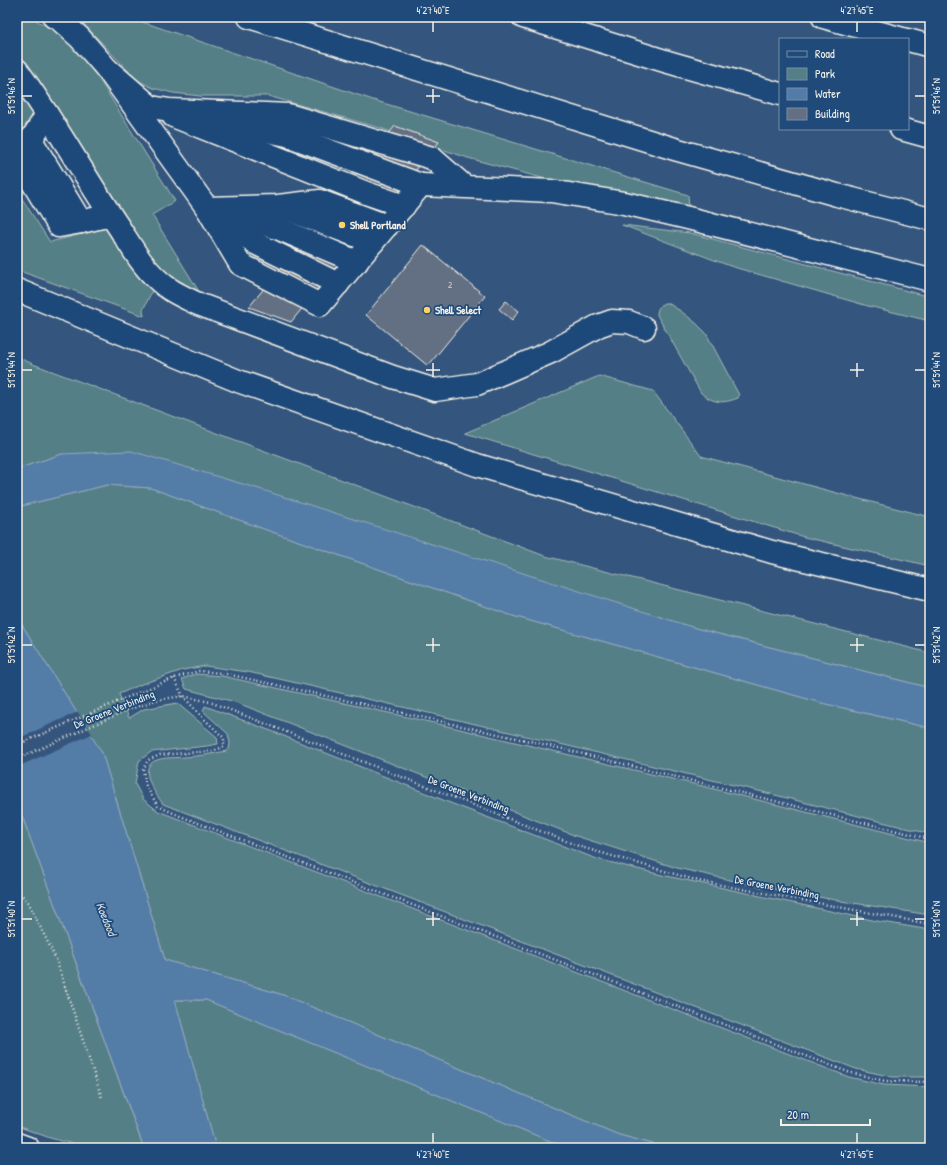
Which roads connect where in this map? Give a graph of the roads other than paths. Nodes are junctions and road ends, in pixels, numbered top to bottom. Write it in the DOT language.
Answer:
graph roads {
  1 [pos="54,17"];
  2 [pos="249,17"];
  3 [pos="523,17"];
  4 [pos="823,17"];
  5 [pos="899,38"];
  6 [pos="909,40"];
  7 [pos="930,46"];
  8 [pos="107,69"];
  9 [pos="17,70"];
  10 [pos="779,94"];
  11 [pos="151,107"];
  12 [pos="47,114"];
  13 [pos="905,130"];
  14 [pos="930,137"];
  15 [pos="421,185"];
  16 [pos="464,186"];
  17 [pos="404,206"];
  18 [pos="207,208"];
  19 [pos="110,215"];
  20 [pos="930,219"];
  21 [pos="380,234"];
  22 [pos="357,262"];
  23 [pos="930,280"];
  24 [pos="17,290"];
  25 [pos="644,328"];
  26 [pos="930,590"];
  27 [pos="17,1144"];
  28 [pos="28,1148"];
  1 -- 8 [label="main road"];
  2 -- 20 [label="main road"];
  3 -- 10 [label="main road"];
  4 -- 5 [label="main road"];
  6 -- 7 [label="main road"];
  8 -- 11 [label="main road"];
  8 -- 18 [label="main road"];
  9 -- 12 [label="main road"];
  11 -- 15 [label="main road"];
  11 -- 16 [label="main road"];
  11 -- 17 [label="main road"];
  12 -- 19 [label="main road"];
  12 -- 19 [label="main road"];
  13 -- 14 [label="main road"];
  15 -- 16 [label="main road"];
  15 -- 17 [label="main road"];
  16 -- 23 [label="main road"];
  17 -- 21 [label="main road"];
  18 -- 21 [label="main road"];
  18 -- 22 [label="main road"];
  18 -- 22 [label="main road"];
  19 -- 25 [label="main road"];
  21 -- 22 [label="main road"];
  24 -- 26 [label="main road"];
  27 -- 28 [label="main road"];
}
